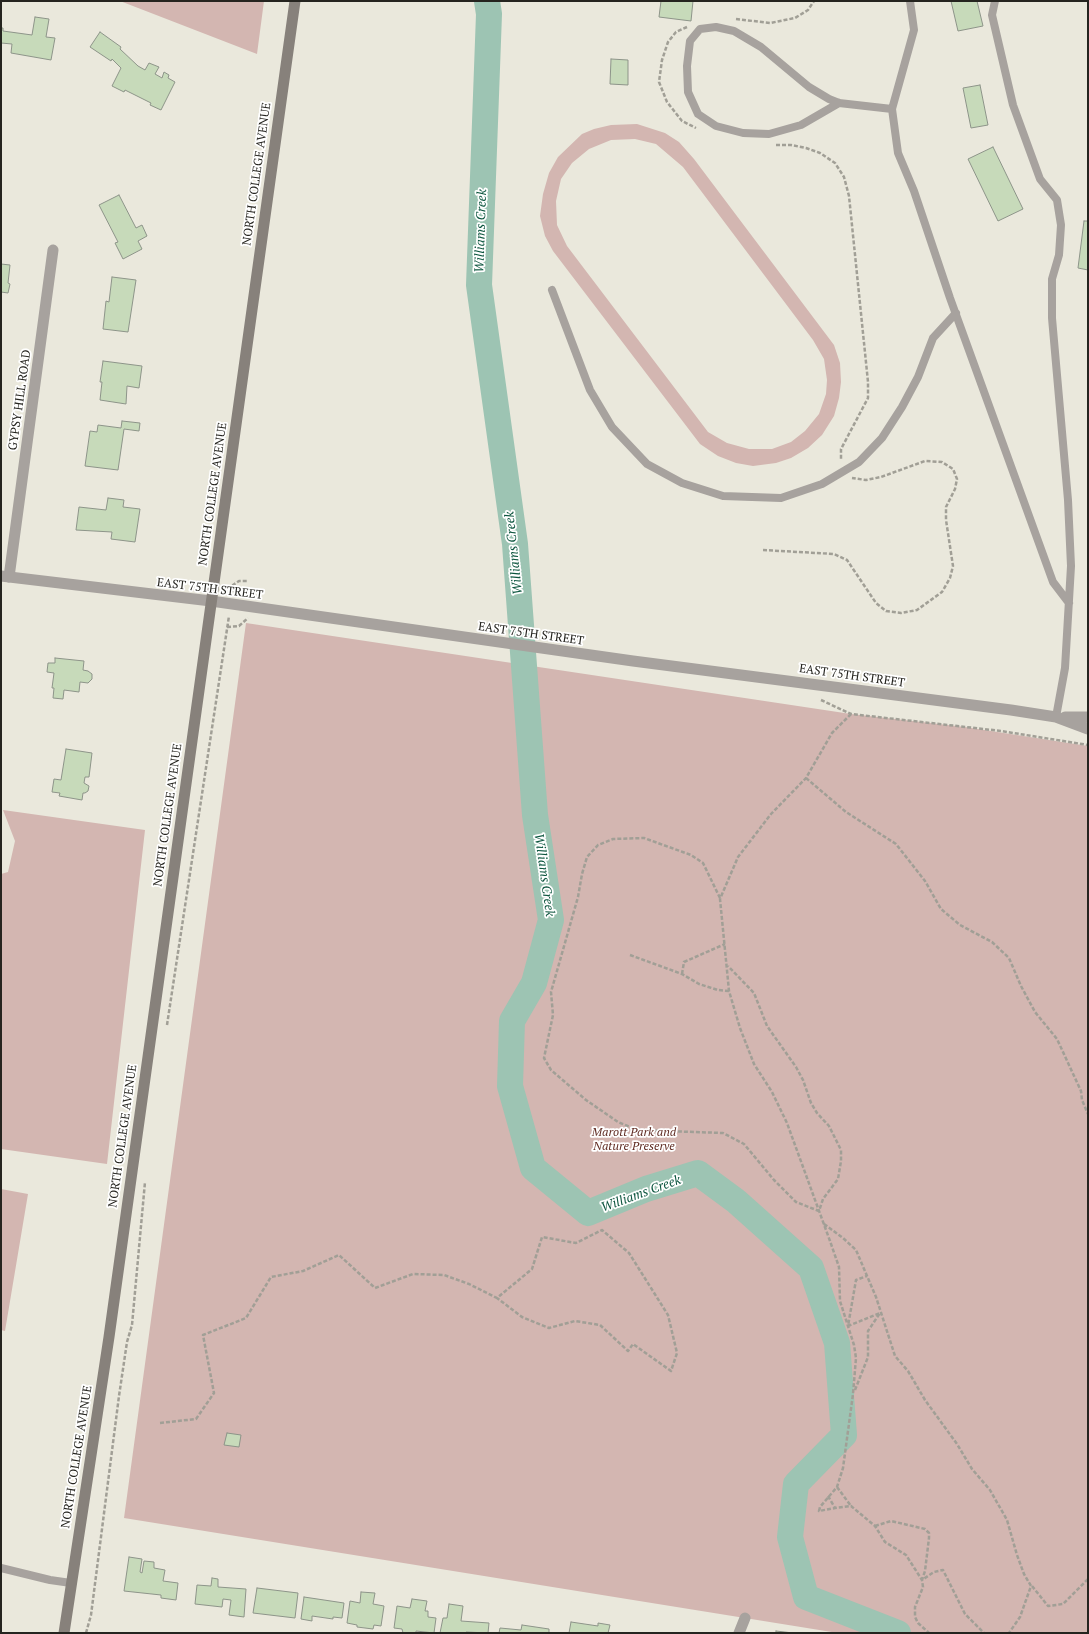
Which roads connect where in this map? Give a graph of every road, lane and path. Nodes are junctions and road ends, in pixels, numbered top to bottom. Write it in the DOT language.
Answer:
graph roads {
  1 [pos="295,1"];
  2 [pos="814,1"];
  3 [pos="910,1"];
  4 [pos="995,1"];
  5 [pos="732,18"];
  6 [pos="688,26"];
  7 [pos="839,103"];
  8 [pos="892,109"];
  9 [pos="701,131"];
  10 [pos="770,145"];
  11 [pos="53,250"];
  12 [pos="552,290"];
  13 [pos="956,313"];
  14 [pos="847,469"];
  15 [pos="763,550"];
  16 [pos="5,577"];
  17 [pos="248,581"];
  18 [pos="233,585"];
  19 [pos="211,601"];
  20 [pos="1069,603"];
  21 [pos="249,617"];
  22 [pos="821,700"];
  23 [pos="851,714"];
  24 [pos="1057,717"];
  25 [pos="1088,717"];
  26 [pos="1088,729"];
  27 [pos="1088,745"];
  28 [pos="806,778"];
  29 [pos="720,899"];
  30 [pos="725,944"];
  31 [pos="630,955"];
  32 [pos="728,966"];
  33 [pos="682,974"];
  34 [pos="729,991"];
  35 [pos="166,1027"];
  36 [pos="1088,1114"];
  37 [pos="145,1176"];
  38 [pos="819,1211"];
  39 [pos="823,1223"];
  40 [pos="867,1276"];
  41 [pos="497,1298"];
  42 [pos="880,1313"];
  43 [pos="848,1326"];
  44 [pos="853,1394"];
  45 [pos="160,1423"];
  46 [pos="837,1487"];
  47 [pos="828,1496"];
  48 [pos="851,1506"];
  49 [pos="835,1508"];
  50 [pos="875,1526"];
  51 [pos="1,1568"];
  52 [pos="922,1580"];
  53 [pos="1088,1580"];
  54 [pos="71,1584"];
  55 [pos="1031,1586"];
  56 [pos="745,1618"];
  57 [pos="66,1632"];
  58 [pos="86,1633"];
  59 [pos="739,1633"];
  60 [pos="929,1633"];
  61 [pos="984,1633"];
  62 [pos="1009,1633"];
  1 -- 19 [label="main road, NORTH COLLEGE AVENUE"];
  2 -- 5 [label="path"];
  3 -- 8 [label="lane"];
  4 -- 20 [label="lane"];
  6 -- 9 [label="path"];
  7 -- 7 [label="lane"];
  7 -- 8 [label="lane"];
  8 -- 13 [label="lane"];
  10 -- 14 [label="path"];
  11 -- 16 [label="street, GYPSY HILL ROAD"];
  12 -- 14 [label="lane"];
  13 -- 14 [label="lane"];
  13 -- 20 [label="lane"];
  14 -- 15 [label="path"];
  16 -- 19 [label="street, EAST 75TH STREET"];
  17 -- 18 [label="path"];
  19 -- 24 [label="street, EAST 75TH STREET"];
  19 -- 54 [label="main road, NORTH COLLEGE AVENUE"];
  20 -- 24 [label="lane"];
  21 -- 35 [label="path"];
  22 -- 23 [label="path"];
  23 -- 27 [label="path"];
  23 -- 28 [label="path"];
  24 -- 25 [label="street, EAST 75TH STREET"];
  24 -- 26 [label="street, EAST 75TH STREET"];
  28 -- 29 [label="path"];
  28 -- 36 [label="path"];
  29 -- 30 [label="path"];
  29 -- 38 [label="path"];
  30 -- 32 [label="path"];
  30 -- 33 [label="path"];
  31 -- 33 [label="path"];
  32 -- 34 [label="path"];
  32 -- 38 [label="path"];
  33 -- 34 [label="path"];
  34 -- 38 [label="path"];
  37 -- 58 [label="path"];
  38 -- 39 [label="path"];
  39 -- 40 [label="path"];
  39 -- 43 [label="path"];
  40 -- 42 [label="path"];
  40 -- 43 [label="path"];
  41 -- 41 [label="path"];
  41 -- 45 [label="path"];
  42 -- 43 [label="path"];
  42 -- 44 [label="path"];
  42 -- 55 [label="path"];
  43 -- 44 [label="path"];
  44 -- 46 [label="path"];
  46 -- 47 [label="path"];
  46 -- 48 [label="path"];
  47 -- 49 [label="path"];
  47 -- 49 [label="path"];
  48 -- 49 [label="path"];
  48 -- 50 [label="path"];
  50 -- 52 [label="path"];
  50 -- 52 [label="path"];
  51 -- 54 [label="lane"];
  52 -- 60 [label="path"];
  52 -- 61 [label="path"];
  53 -- 55 [label="path"];
  54 -- 57 [label="main road, NORTH COLLEGE AVENUE"];
  55 -- 62 [label="path"];
  56 -- 59 [label="street"];
}
